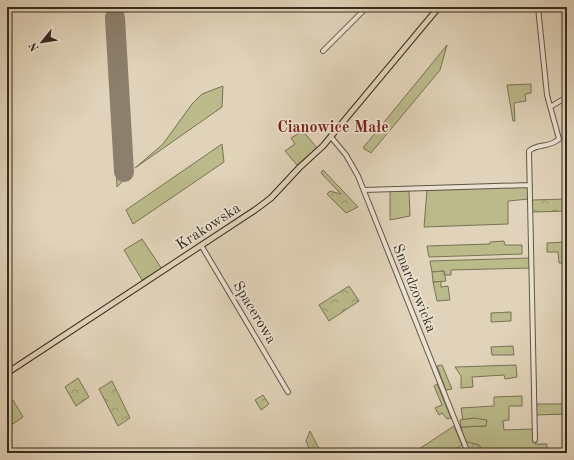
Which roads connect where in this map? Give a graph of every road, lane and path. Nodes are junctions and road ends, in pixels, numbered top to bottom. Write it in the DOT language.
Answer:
graph roads {
  1 [pos="367,7"];
  2 [pos="439,7"];
  3 [pos="538,7"];
  4 [pos="323,51"];
  5 [pos="567,97"];
  6 [pos="550,107"];
  7 [pos="331,137"];
  8 [pos="530,185"];
  9 [pos="364,190"];
  10 [pos="201,245"];
  11 [pos="7,373"];
  12 [pos="288,392"];
  13 [pos="535,440"];
  14 [pos="468,453"];
  1 -- 4 [label="street"];
  2 -- 7 [label="main road, Krakowska"];
  3 -- 6 [label="street"];
  5 -- 6 [label="street"];
  6 -- 8 [label="street"];
  7 -- 9 [label="street, Smardzowicka"];
  7 -- 10 [label="main road, Krakowska"];
  8 -- 9 [label="street"];
  8 -- 13 [label="street"];
  9 -- 14 [label="street, Smardzowicka"];
  10 -- 11 [label="main road, Krakowska"];
  10 -- 12 [label="street, Spacerowa"];
}
